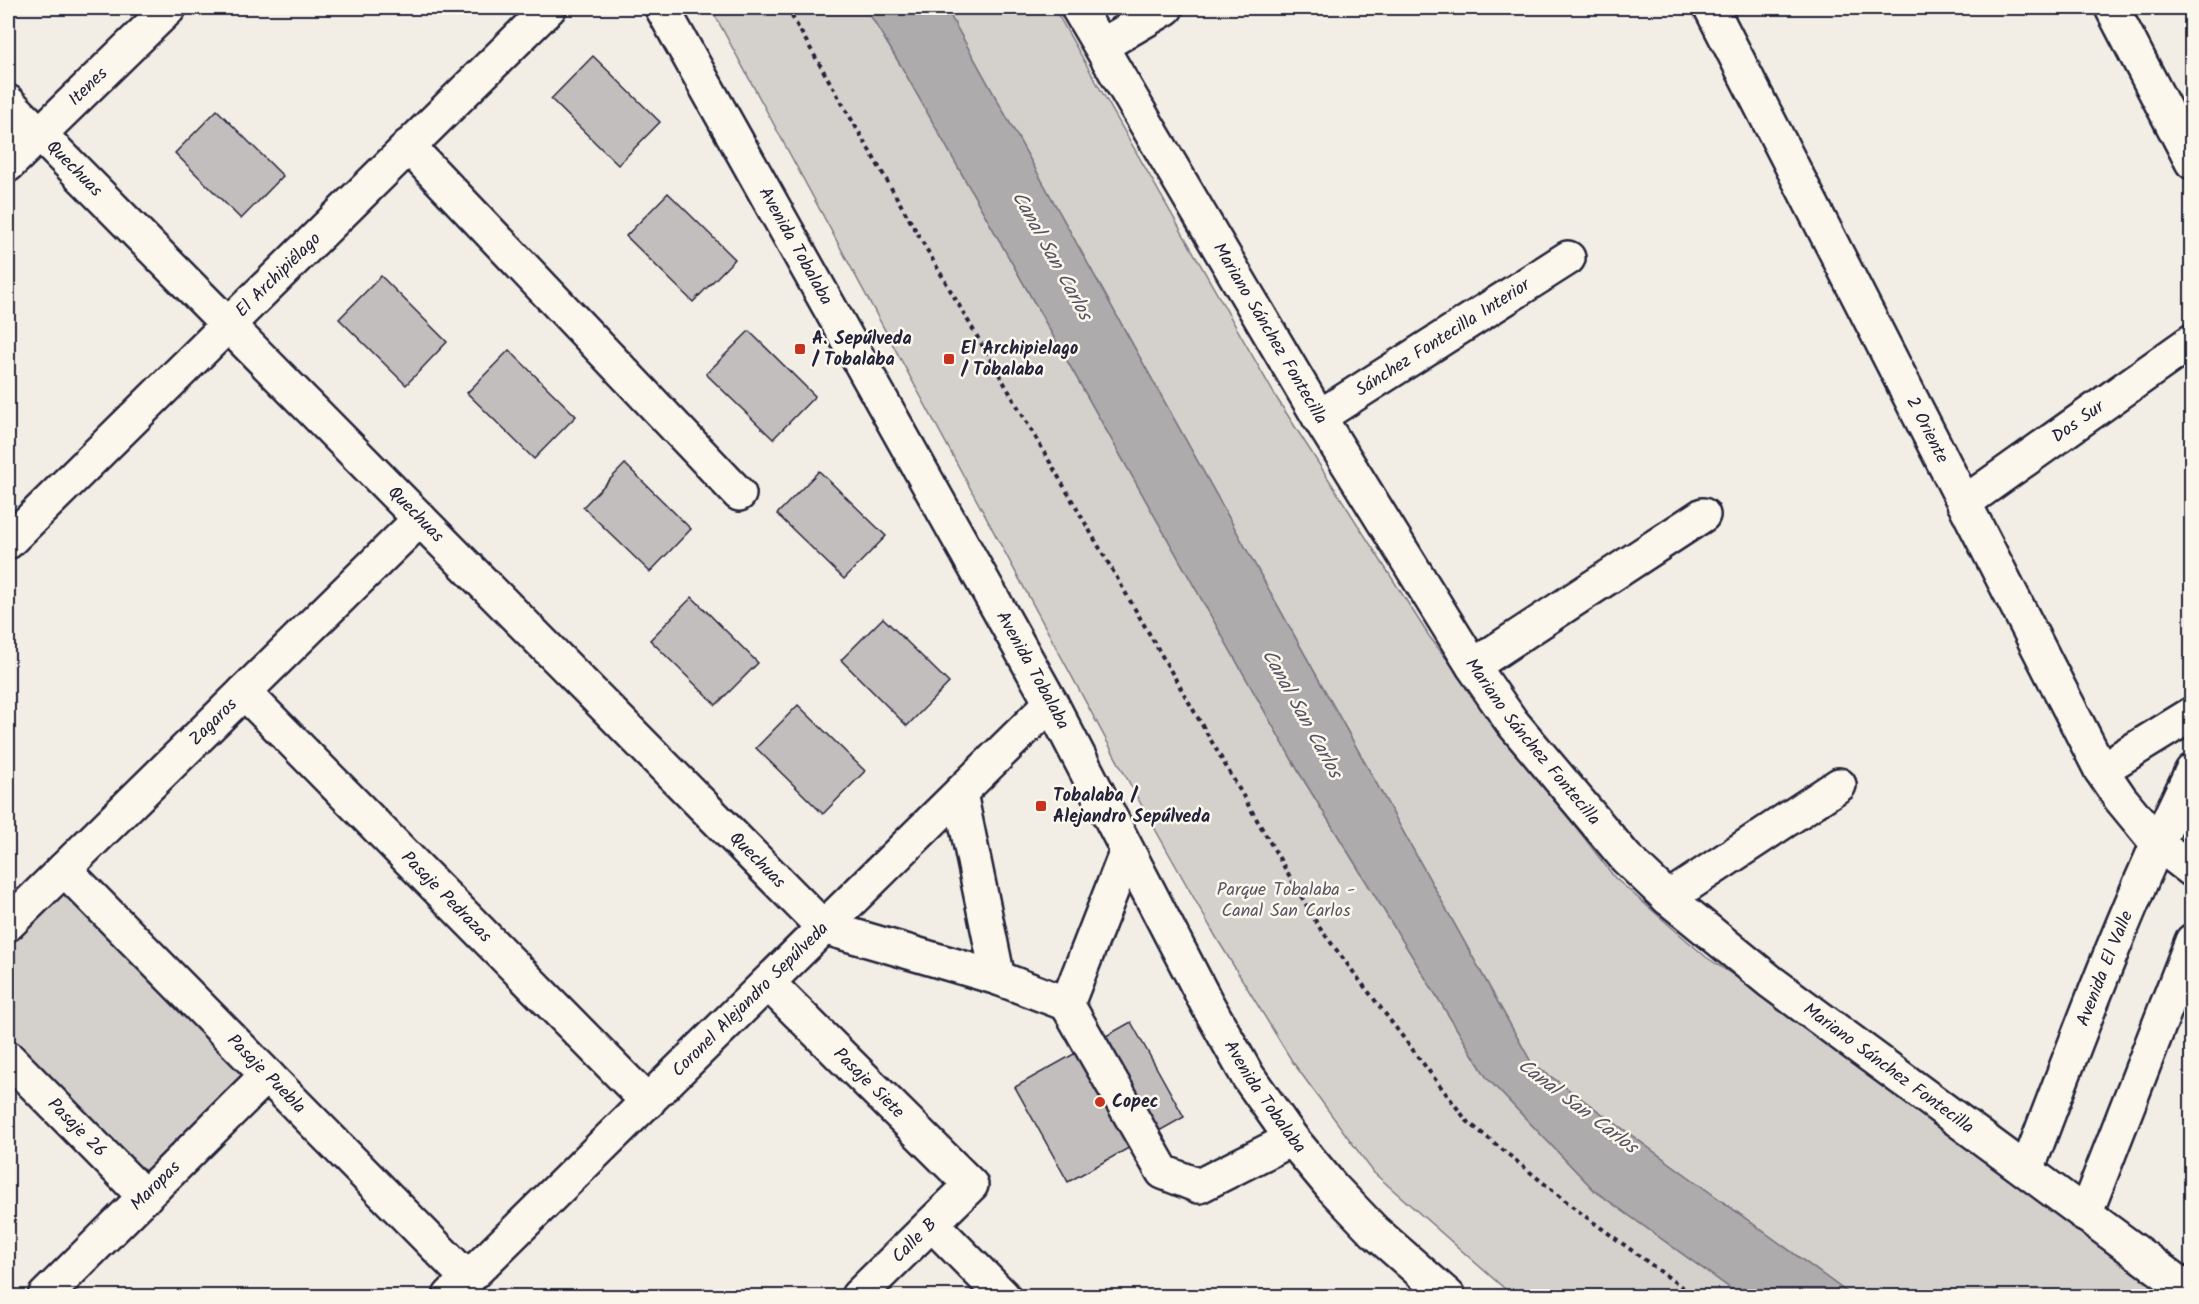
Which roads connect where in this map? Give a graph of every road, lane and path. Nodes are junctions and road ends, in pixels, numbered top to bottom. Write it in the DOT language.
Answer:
graph roads {
  1 [pos="169,8"];
  2 [pos="549,8"];
  3 [pos="662,8"];
  4 [pos="787,8"];
  5 [pos="1078,8"];
  6 [pos="1166,8"];
  7 [pos="1711,8"];
  8 [pos="2112,8"];
  9 [pos="1101,46"];
  10 [pos="8,102"];
  11 [pos="39,135"];
  12 [pos="408,146"];
  13 [pos="2192,162"];
  14 [pos="8,165"];
  15 [pos="1568,258"];
  16 [pos="228,325"];
  17 [pos="2192,340"];
  18 [pos="1319,417"];
  19 [pos="739,494"];
  20 [pos="1964,503"];
  21 [pos="1702,516"];
  22 [pos="420,519"];
  23 [pos="8,542"];
  24 [pos="1473,666"];
  25 [pos="244,692"];
  26 [pos="1051,703"];
  27 [pos="2192,714"];
  28 [pos="2101,770"];
  29 [pos="2192,771"];
  30 [pos="1839,785"];
  31 [pos="960,793"];
  32 [pos="2157,843"];
  33 [pos="1127,851"];
  34 [pos="64,869"];
  35 [pos="2192,870"];
  36 [pos="1668,898"];
  37 [pos="8,924"];
  38 [pos="824,927"];
  39 [pos="2192,941"];
  40 [pos="998,978"];
  41 [pos="768,983"];
  42 [pos="1067,1004"];
  43 [pos="8,1058"];
  44 [pos="267,1075"];
  45 [pos="648,1101"];
  46 [pos="1292,1139"];
  47 [pos="2027,1170"];
  48 [pos="971,1185"];
  49 [pos="145,1197"];
  50 [pos="2085,1215"];
  51 [pos="932,1224"];
  52 [pos="459,1288"];
  53 [pos="2192,1293"];
  54 [pos="45,1296"];
  55 [pos="858,1296"];
  56 [pos="1003,1296"];
  57 [pos="1448,1296"];
  58 [pos="1694,1296"];
  1 -- 11 [label="street, Itenes"];
  2 -- 12 [label="street, El Archipiélago"];
  3 -- 26 [label="street, Avenida Tobalaba"];
  4 -- 58 [label="path"];
  5 -- 9 [label="street, Mariano Sánchez Fontecilla"];
  6 -- 9 [label="street"];
  7 -- 20 [label="street, 2 Oriente"];
  8 -- 13 [label="street"];
  9 -- 18 [label="street, Mariano Sánchez Fontecilla"];
  10 -- 11 [label="street, Quechuas"];
  11 -- 14 [label="street, Itenes"];
  11 -- 16 [label="street, Quechuas"];
  12 -- 16 [label="street, El Archipiélago"];
  12 -- 19 [label="street"];
  15 -- 18 [label="street, Sánchez Fontecilla Interior"];
  16 -- 22 [label="street, Quechuas"];
  16 -- 23 [label="street, El Archipiélago"];
  17 -- 20 [label="street, Dos Sur"];
  18 -- 24 [label="street, Mariano Sánchez Fontecilla"];
  20 -- 28 [label="street, 2 Oriente"];
  21 -- 24 [label="street"];
  22 -- 25 [label="street, Zagaros"];
  22 -- 38 [label="street, Quechuas"];
  24 -- 36 [label="street, Mariano Sánchez Fontecilla"];
  25 -- 34 [label="street, Zagaros"];
  25 -- 45 [label="street, Pasaje Pedrazas"];
  26 -- 31 [label="street, Coronel Alejandro Sepúlveda"];
  26 -- 33 [label="street, Avenida Tobalaba"];
  27 -- 28 [label="street"];
  28 -- 32 [label="street, 2 Oriente"];
  29 -- 32 [label="street, Avenida El Valle"];
  30 -- 36 [label="street"];
  31 -- 38 [label="street, Coronel Alejandro Sepúlveda"];
  31 -- 40 [label="street"];
  32 -- 35 [label="street, 2 Oriente"];
  32 -- 47 [label="street, Avenida El Valle"];
  33 -- 42 [label="street"];
  33 -- 46 [label="street, Avenida Tobalaba"];
  34 -- 37 [label="street, Zagaros"];
  34 -- 44 [label="street, Pasaje Puebla"];
  36 -- 47 [label="street, Mariano Sánchez Fontecilla"];
  38 -- 40 [label="street"];
  38 -- 41 [label="street, Coronel Alejandro Sepúlveda"];
  39 -- 50 [label="street"];
  40 -- 42 [label="street"];
  41 -- 45 [label="street, Coronel Alejandro Sepúlveda"];
  41 -- 48 [label="street, Pasaje Siete"];
  42 -- 46 [label="street"];
  43 -- 49 [label="street, Pasaje 26"];
  44 -- 49 [label="street, Maropas"];
  44 -- 52 [label="street, Pasaje Puebla"];
  45 -- 52 [label="street, Coronel Alejandro Sepúlveda"];
  46 -- 57 [label="street, Avenida Tobalaba"];
  47 -- 50 [label="street, Mariano Sánchez Fontecilla"];
  48 -- 51 [label="street, Calle B"];
  49 -- 54 [label="street, Maropas"];
  50 -- 53 [label="street, Mariano Sánchez Fontecilla"];
  51 -- 55 [label="street, Calle B"];
  51 -- 56 [label="street"];
}
